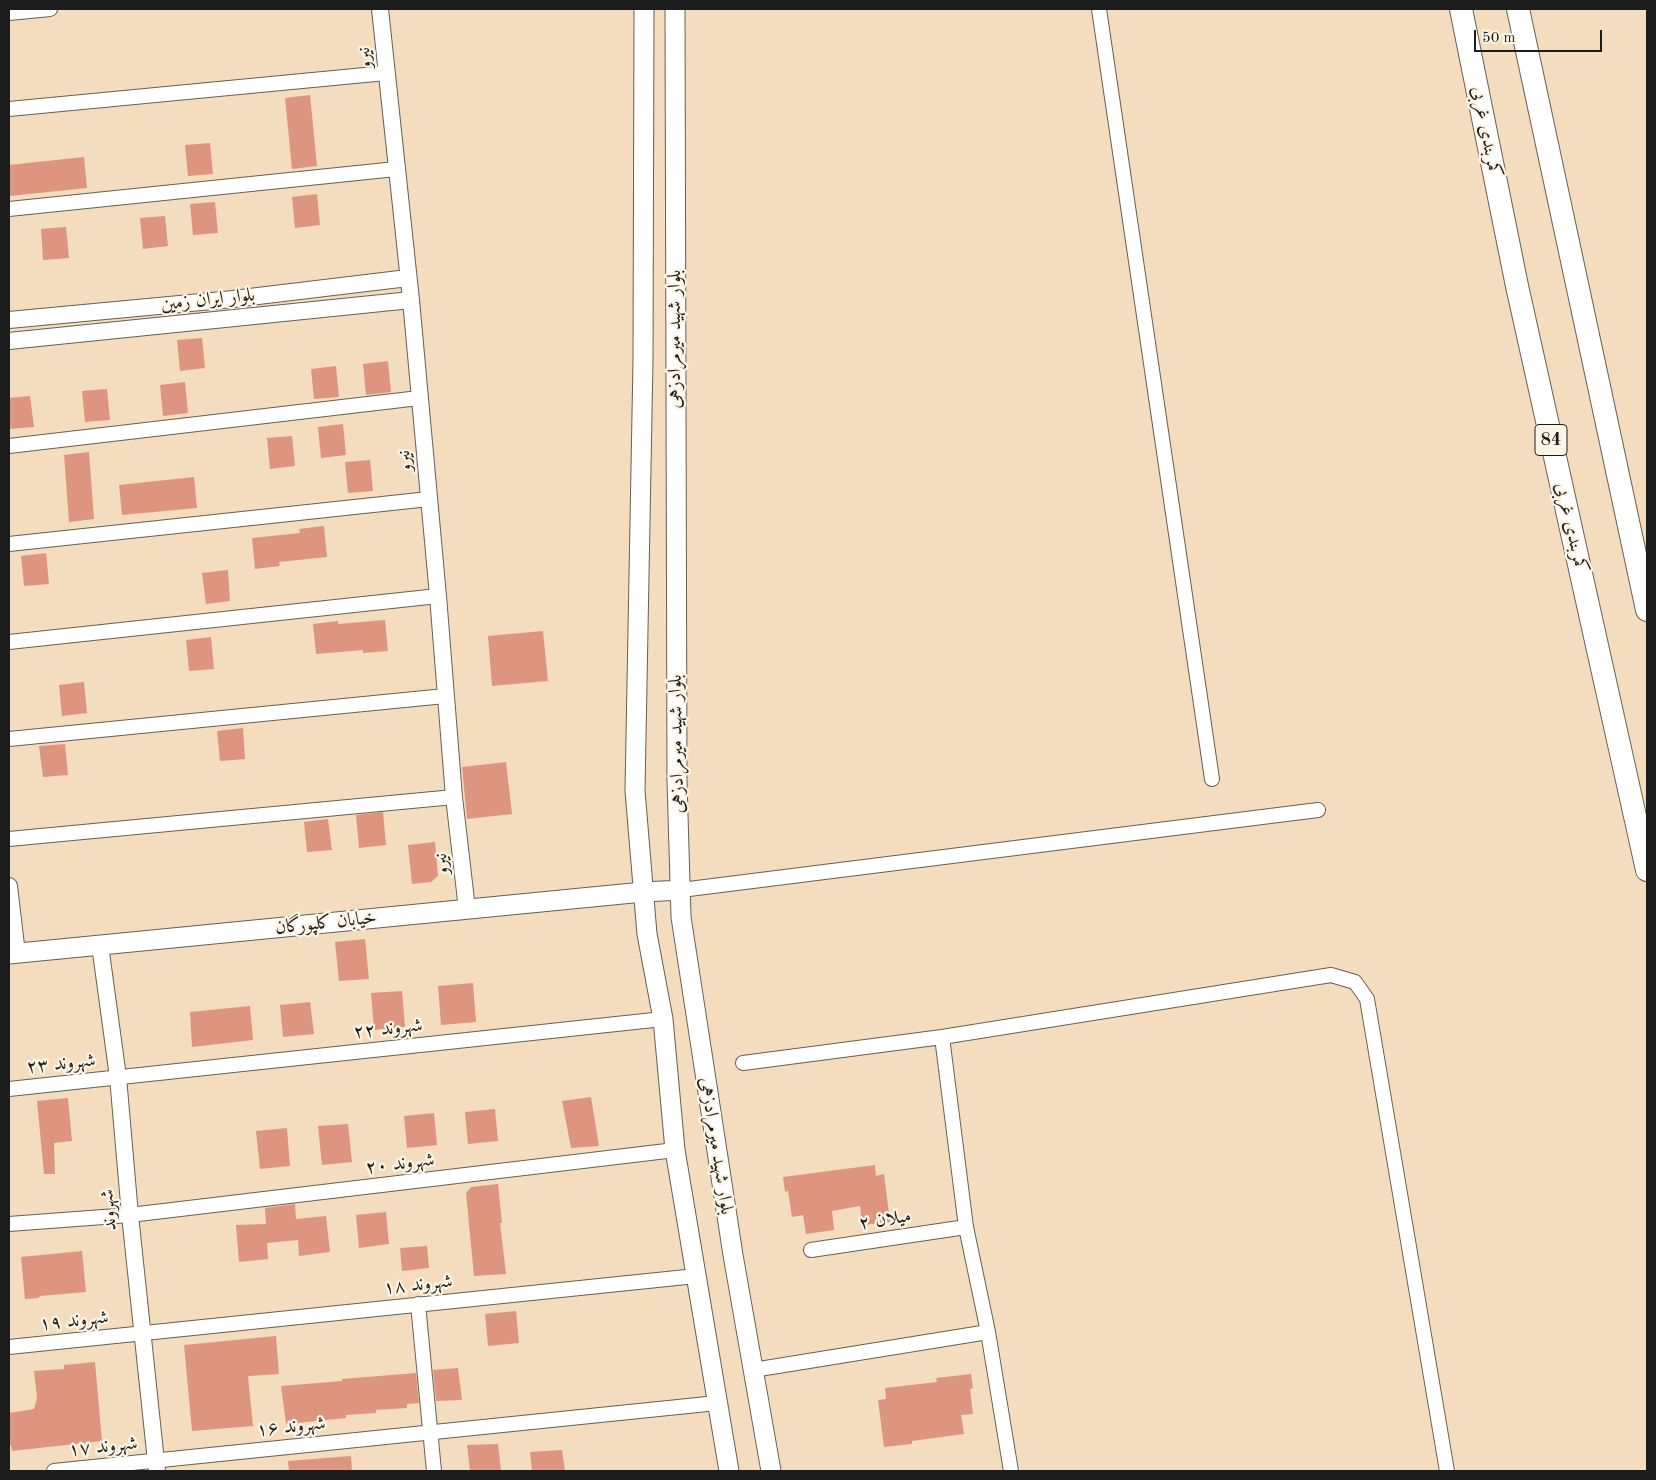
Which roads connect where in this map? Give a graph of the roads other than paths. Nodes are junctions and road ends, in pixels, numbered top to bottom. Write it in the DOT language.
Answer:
graph roads {
  1 [pos="50,9"];
  2 [pos="380,9"];
  3 [pos="644,9"];
  4 [pos="675,9"];
  5 [pos="1099,9"];
  6 [pos="1462,9"];
  7 [pos="1518,9"];
  8 [pos="9,13"];
  9 [pos="386,73"];
  10 [pos="9,109"];
  11 [pos="396,169"];
  12 [pos="9,209"];
  13 [pos="408,278"];
  14 [pos="411,300"];
  15 [pos="9,320"];
  16 [pos="9,341"];
  17 [pos="419,398"];
  18 [pos="9,446"];
  19 [pos="429,499"];
  20 [pos="9,544"];
  21 [pos="438,596"];
  22 [pos="1647,610"];
  23 [pos="9,642"];
  24 [pos="446,696"];
  25 [pos="9,739"];
  26 [pos="1212,779"];
  27 [pos="454,797"];
  28 [pos="1318,810"];
  29 [pos="9,839"];
  30 [pos="1647,870"];
  31 [pos="9,886"];
  32 [pos="681,890"];
  33 [pos="643,892"];
  34 [pos="467,910"];
  35 [pos="100,945"];
  36 [pos="13,954"];
  37 [pos="663,1019"];
  38 [pos="942,1037"];
  39 [pos="743,1063"];
  40 [pos="118,1077"];
  41 [pos="9,1089"];
  42 [pos="675,1150"];
  43 [pos="130,1215"];
  44 [pos="9,1224"];
  45 [pos="966,1227"];
  46 [pos="811,1250"];
  47 [pos="696,1276"];
  48 [pos="418,1304"];
  49 [pos="143,1332"];
  50 [pos="988,1332"];
  51 [pos="9,1347"];
  52 [pos="753,1370"];
  53 [pos="717,1403"];
  54 [pos="430,1432"];
  55 [pos="156,1466"];
  56 [pos="54,1471"];
  57 [pos="434,1471"];
  58 [pos="729,1471"];
  59 [pos="770,1471"];
  60 [pos="1011,1471"];
  61 [pos="1447,1471"];
  1 -- 8 [label="street"];
  2 -- 9 [label="street, نیرو"];
  3 -- 33 [label="main road, بلوار شهید میرمرادزهی"];
  4 -- 32 [label="main road, بلوار شهید میرمرادزهی"];
  5 -- 26 [label="street"];
  6 -- 30 [label="highway, کمربندی غربی / 84"];
  7 -- 22 [label="highway"];
  9 -- 10 [label="street"];
  9 -- 11 [label="street, نیرو"];
  11 -- 12 [label="street"];
  11 -- 13 [label="street, نیرو"];
  13 -- 14 [label="street, نیرو"];
  13 -- 15 [label="street, بلوار ایران زمین"];
  14 -- 16 [label="street, بلوار ایران زمین"];
  14 -- 17 [label="street, نیرو"];
  17 -- 18 [label="street"];
  17 -- 19 [label="street, نیرو"];
  19 -- 20 [label="street"];
  19 -- 21 [label="street, نیرو"];
  21 -- 23 [label="street"];
  21 -- 24 [label="street, نیرو"];
  24 -- 25 [label="street"];
  24 -- 27 [label="street, نیرو"];
  27 -- 29 [label="street"];
  27 -- 34 [label="street, نیرو"];
  28 -- 32 [label="street"];
  31 -- 36 [label="street"];
  32 -- 33 [label="main road, خیابان کلپورگان"];
  32 -- 52 [label="main road, بلوار شهید میرمرادزهی"];
  33 -- 34 [label="main road, خیابان کلپورگان"];
  33 -- 37 [label="main road, بلوار شهید میرمرادزهی"];
  34 -- 35 [label="main road, خیابان کلپورگان"];
  35 -- 36 [label="main road, خیابان کلپورگان"];
  35 -- 40 [label="street, شهروند"];
  37 -- 40 [label="street, شهروند ۲۲"];
  37 -- 42 [label="main road, بلوار شهید میرمرادزهی"];
  38 -- 39 [label="street"];
  38 -- 45 [label="street"];
  38 -- 61 [label="street"];
  40 -- 41 [label="street, شهروند ۲۳"];
  40 -- 43 [label="street, شهروند"];
  42 -- 43 [label="street, شهروند ۲۰"];
  42 -- 47 [label="main road, بلوار شهید میرمرادزهی"];
  43 -- 44 [label="street, شهروند ۲۰"];
  43 -- 49 [label="street, شهروند"];
  45 -- 46 [label="street, میلان ۲"];
  45 -- 50 [label="street"];
  47 -- 48 [label="street, شهروند ۱۸"];
  47 -- 53 [label="main road, بلوار شهید میرمرادزهی"];
  48 -- 49 [label="street, شهروند ۱۸"];
  48 -- 54 [label="street"];
  49 -- 51 [label="street, شهروند ۱۹"];
  49 -- 55 [label="street, شهروند"];
  50 -- 52 [label="street"];
  50 -- 60 [label="street"];
  52 -- 59 [label="main road, بلوار شهید میرمرادزهی"];
  53 -- 54 [label="street, شهروند ۱۶"];
  53 -- 58 [label="main road, بلوار شهید میرمرادزهی"];
  54 -- 55 [label="street, شهروند ۱۶"];
  54 -- 57 [label="street"];
  55 -- 56 [label="street, شهروند ۱۷"];
}
